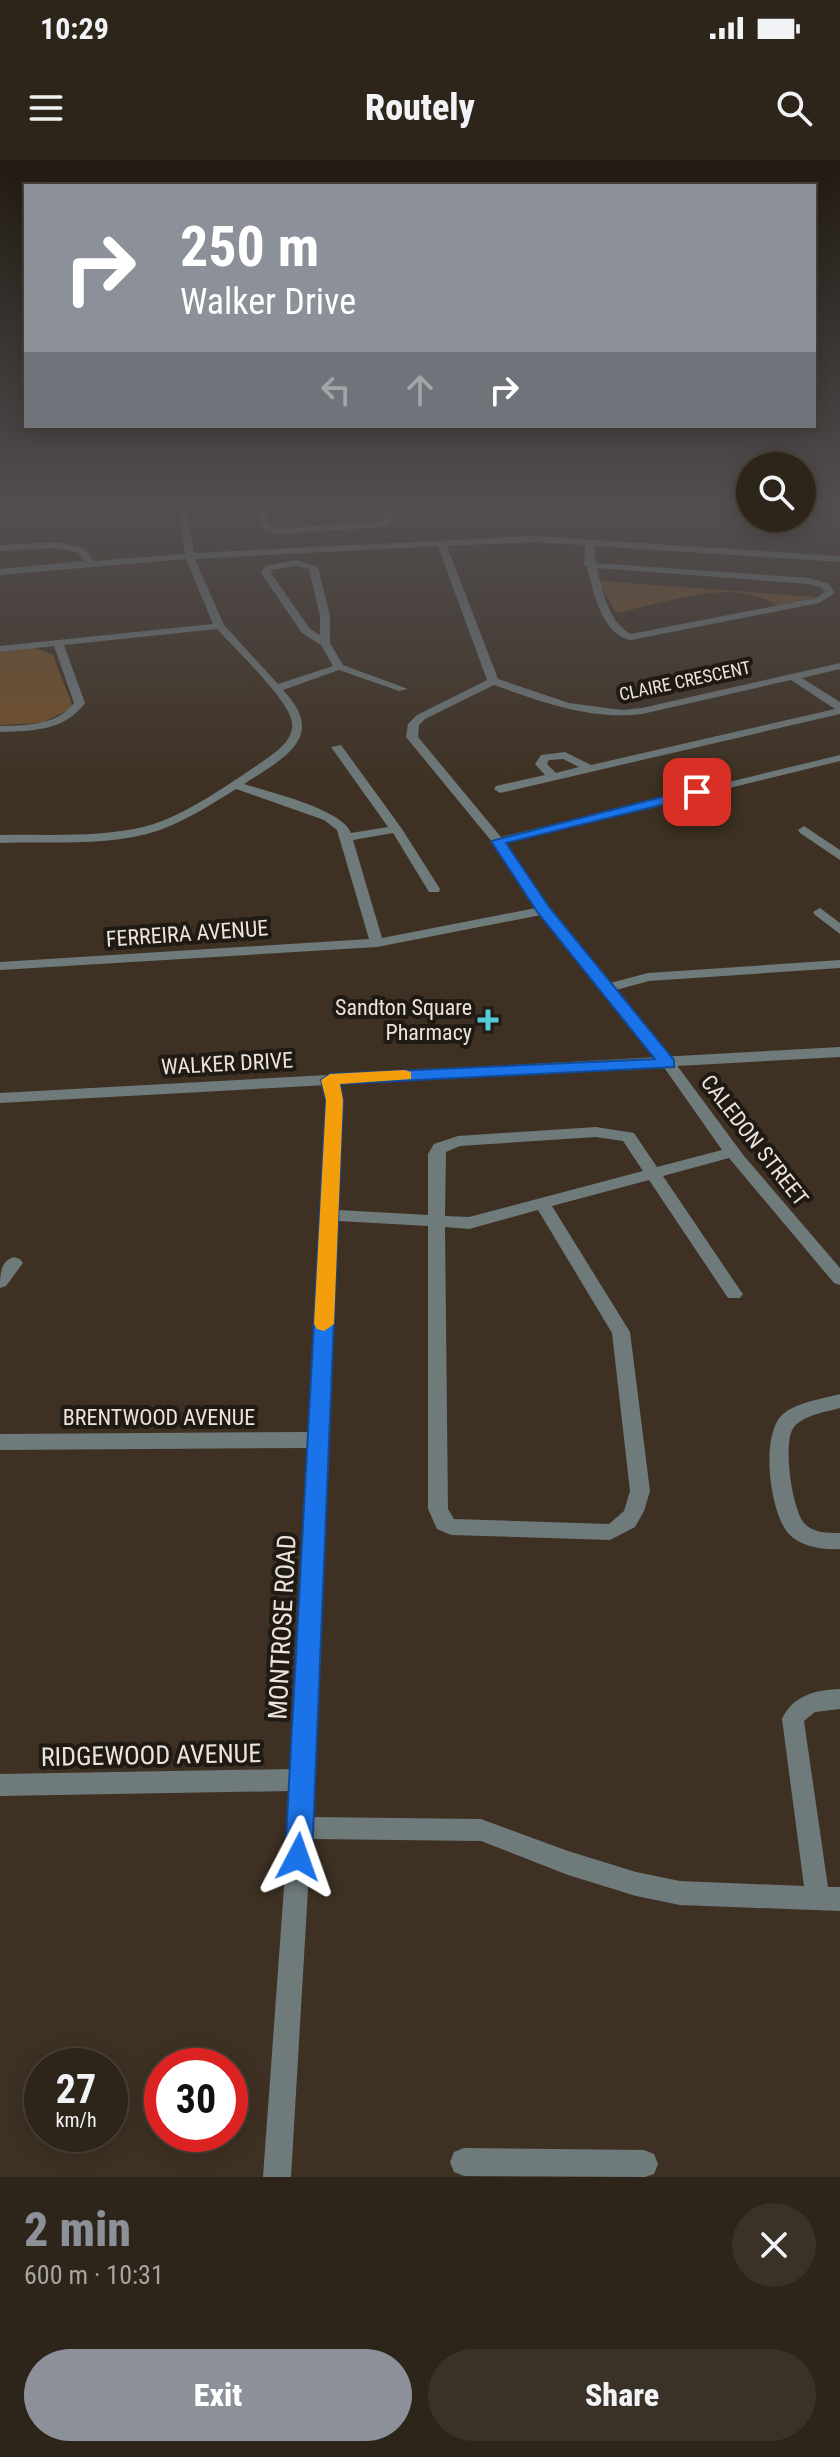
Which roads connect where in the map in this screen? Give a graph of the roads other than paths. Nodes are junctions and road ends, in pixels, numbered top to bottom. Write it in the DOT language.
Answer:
graph roads {
  1 [pos="208,601"];
  2 [pos="285,601"];
  3 [pos="321,601"];
  4 [pos="463,601"];
  5 [pos="603,601"];
  6 [pos="813,601"];
  7 [pos="219,626"];
  8 [pos="58,642"];
  9 [pos="325,643"];
  10 [pos="0,649"];
  11 [pos="840,666"];
  12 [pos="339,667"];
  13 [pos="793,677"];
  14 [pos="493,681"];
  15 [pos="275,689"];
  16 [pos="403,689"];
  17 [pos="840,709"];
  18 [pos="0,729"];
  19 [pos="337,747"];
  20 [pos="840,758"];
  21 [pos="591,769"];
  22 [pos="554,778"];
  23 [pos="233,784"];
  24 [pos="500,789"];
  25 [pos="396,829"];
  26 [pos="804,830"];
  27 [pos="348,837"];
  28 [pos="0,839"];
  29 [pos="498,841"];
  30 [pos="840,856"];
  31 [pos="434,889"];
  32 [pos="544,910"];
  33 [pos="820,912"];
  34 [pos="840,930"];
  35 [pos="377,943"];
  36 [pos="840,964"];
  37 [pos="0,966"];
  38 [pos="607,988"];
  39 [pos="840,1052"];
  40 [pos="668,1063"];
  41 [pos="330,1080"];
  42 [pos="0,1098"];
  43 [pos="733,1152"];
  44 [pos="654,1171"];
  45 [pos="542,1204"];
  46 [pos="330,1215"];
  47 [pos="437,1220"];
  48 [pos="14,1263"];
  49 [pos="840,1279"];
  50 [pos="0,1282"];
  51 [pos="734,1294"];
  52 [pos="840,1401"];
  53 [pos="319,1440"];
  54 [pos="0,1442"];
  55 [pos="840,1541"];
  56 [pos="840,1699"];
  57 [pos="303,1780"];
  58 [pos="0,1785"];
  59 [pos="300,1828"];
  60 [pos="829,1899"];
  61 [pos="464,2162"];
  62 [pos="644,2164"];
  63 [pos="573,2170"];
  64 [pos="277,2177"];
  1 -- 7 [label="street"];
  2 -- 9 [label="street"];
  3 -- 9 [label="street"];
  4 -- 14 [label="street"];
  5 -- 6 [label="street"];
  7 -- 8 [label="street"];
  7 -- 15 [label="street"];
  8 -- 10 [label="street"];
  8 -- 18 [label="street"];
  9 -- 12 [label="street"];
  11 -- 13 [label="street, CLAIRE CRESCENT"];
  12 -- 15 [label="street"];
  12 -- 16 [label="street"];
  13 -- 14 [label="street, CLAIRE CRESCENT"];
  13 -- 17 [label="street"];
  14 -- 29 [label="street, CALEDON STREET"];
  15 -- 23 [label="street"];
  17 -- 21 [label="street"];
  19 -- 25 [label="street"];
  20 -- 29 [label="street"];
  21 -- 22 [label="street"];
  21 -- 22 [label="street"];
  22 -- 24 [label="street"];
  23 -- 27 [label="street"];
  23 -- 28 [label="street"];
  25 -- 27 [label="street"];
  25 -- 31 [label="street"];
  26 -- 30 [label="street"];
  27 -- 35 [label="street"];
  29 -- 32 [label="street, CALEDON STREET"];
  32 -- 35 [label="street, FERREIRA AVENUE"];
  32 -- 38 [label="street, CALEDON STREET"];
  33 -- 34 [label="street"];
  35 -- 37 [label="street, FERREIRA AVENUE"];
  36 -- 38 [label="street"];
  38 -- 40 [label="street, CALEDON STREET"];
  39 -- 40 [label="street, WALKER DRIVE"];
  40 -- 41 [label="street, WALKER DRIVE"];
  40 -- 43 [label="street, CALEDON STREET"];
  41 -- 42 [label="street, WALKER DRIVE"];
  41 -- 46 [label="street, MONTROSE ROAD"];
  43 -- 44 [label="street"];
  43 -- 49 [label="street, CALEDON STREET"];
  44 -- 45 [label="street"];
  44 -- 47 [label="street"];
  44 -- 51 [label="street"];
  45 -- 47 [label="street"];
  45 -- 47 [label="street"];
  46 -- 47 [label="street"];
  46 -- 53 [label="street, MONTROSE ROAD"];
  48 -- 50 [label="street"];
  52 -- 55 [label="street"];
  53 -- 54 [label="street, BRENTWOOD AVENUE"];
  53 -- 57 [label="street, MONTROSE ROAD"];
  56 -- 60 [label="street"];
  57 -- 58 [label="street, RIDGEWOOD AVENUE"];
  57 -- 59 [label="street, MONTROSE ROAD"];
  59 -- 60 [label="street"];
  59 -- 64 [label="street, MONTROSE ROAD"];
  61 -- 63 [label="street"];
  62 -- 63 [label="street"];
}
